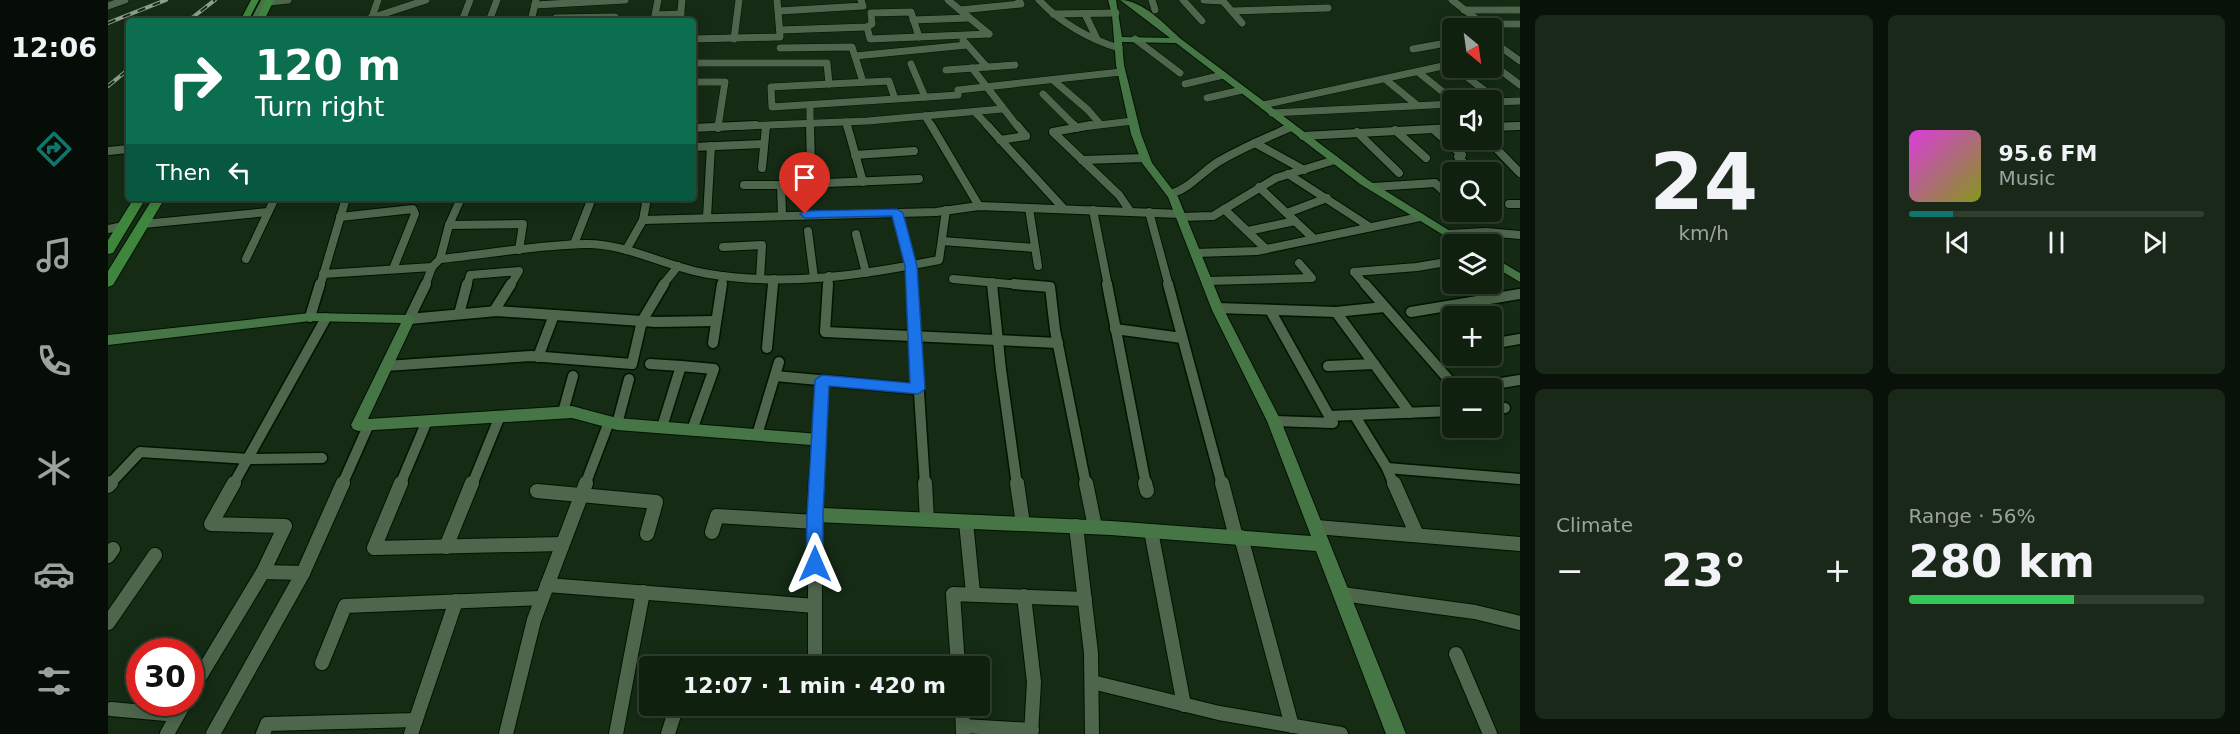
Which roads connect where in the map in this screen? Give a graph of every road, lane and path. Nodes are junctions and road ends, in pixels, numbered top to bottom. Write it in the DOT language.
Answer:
graph roads {
  1 [pos="125,0"];
  2 [pos="255,0"];
  3 [pos="288,0"];
  4 [pos="378,0"];
  5 [pos="426,0"];
  6 [pos="470,0"];
  7 [pos="497,0"];
  8 [pos="625,0"];
  9 [pos="658,0"];
  10 [pos="682,0"];
  11 [pos="739,0"];
  12 [pos="777,0"];
  13 [pos="861,0"];
  14 [pos="948,0"];
  15 [pos="1019,0"];
  16 [pos="1039,0"];
  17 [pos="1124,0"];
  18 [pos="1152,0"];
  19 [pos="1183,0"];
  20 [pos="1204,0"];
  21 [pos="1222,0"];
  22 [pos="1452,0"];
  23 [pos="1484,0"];
  24 [pos="1514,0"];
  25 [pos="268,1"];
  26 [pos="536,2"];
  27 [pos="1520,4"];
  28 [pos="108,6"];
  29 [pos="1114,7"];
  30 [pos="1328,8"];
  31 [pos="1155,9"];
  32 [pos="960,10"];
  33 [pos="1464,10"];
  34 [pos="1498,10"];
  35 [pos="1520,10"];
  36 [pos="779,11"];
  37 [pos="1232,11"];
  38 [pos="1052,14"];
  39 [pos="1084,14"];
  40 [pos="372,17"];
  41 [pos="615,17"];
  42 [pos="680,17"];
  43 [pos="246,18"];
  44 [pos="256,18"];
  45 [pos="261,18"];
  46 [pos="463,18"];
  47 [pos="490,18"];
  48 [pos="532,18"];
  49 [pos="602,18"];
  50 [pos="969,18"];
  51 [pos="1474,18"];
  52 [pos="914,20"];
  53 [pos="1202,21"];
  54 [pos="1242,23"];
  55 [pos="1520,24"];
  56 [pos="1502,25"];
  57 [pos="867,27"];
  58 [pos="780,34"];
  59 [pos="959,35"];
  60 [pos="919,37"];
  61 [pos="903,38"];
  62 [pos="696,39"];
  63 [pos="734,39"];
  64 [pos="1097,39"];
  65 [pos="1135,39"];
  66 [pos="1178,41"];
  67 [pos="1119,44"];
  68 [pos="1442,44"];
  69 [pos="967,45"];
  70 [pos="780,48"];
  71 [pos="1413,48"];
  72 [pos="1502,48"];
  73 [pos="908,51"];
  74 [pos="855,56"];
  75 [pos="1520,61"];
  76 [pos="696,63"];
  77 [pos="780,63"];
  78 [pos="911,64"];
  79 [pos="1015,65"];
  80 [pos="987,67"];
  81 [pos="1442,67"];
  82 [pos="972,68"];
  83 [pos="946,70"];
  84 [pos="1502,71"];
  85 [pos="1121,72"];
  86 [pos="1418,72"];
  87 [pos="1180,73"];
  88 [pos="1223,75"];
  89 [pos="1469,78"];
  90 [pos="1385,79"];
  91 [pos="1053,80"];
  92 [pos="696,82"];
  93 [pos="862,82"];
  94 [pos="829,84"];
  95 [pos="1185,84"];
  96 [pos="1520,85"];
  97 [pos="987,88"];
  98 [pos="1242,90"];
  99 [pos="1484,90"];
  100 [pos="1442,93"];
  101 [pos="1043,94"];
  102 [pos="925,97"];
  103 [pos="1207,98"];
  104 [pos="895,99"];
  105 [pos="1520,101"];
  106 [pos="1502,102"];
  107 [pos="1442,103"];
  108 [pos="810,105"];
  109 [pos="1263,105"];
  110 [pos="1417,105"];
  111 [pos="1002,110"];
  112 [pos="975,112"];
  113 [pos="1272,112"];
  114 [pos="925,116"];
  115 [pos="1133,121"];
  116 [pos="846,122"];
  117 [pos="810,124"];
  118 [pos="1100,124"];
  119 [pos="766,126"];
  120 [pos="1520,126"];
  121 [pos="1291,127"];
  122 [pos="1502,127"];
  123 [pos="696,128"];
  124 [pos="718,128"];
  125 [pos="1077,128"];
  126 [pos="1433,129"];
  127 [pos="1442,129"];
  128 [pos="1395,130"];
  129 [pos="1358,132"];
  130 [pos="1303,136"];
  131 [pos="1000,140"];
  132 [pos="1255,143"];
  133 [pos="764,144"];
  134 [pos="711,146"];
  135 [pos="696,147"];
  136 [pos="126,149"];
  137 [pos="1498,150"];
  138 [pos="108,151"];
  139 [pos="914,151"];
  140 [pos="855,155"];
  141 [pos="1145,158"];
  142 [pos="1426,158"];
  143 [pos="1082,160"];
  144 [pos="1335,160"];
  145 [pos="1463,162"];
  146 [pos="811,165"];
  147 [pos="762,168"];
  148 [pos="1304,170"];
  149 [pos="1399,173"];
  150 [pos="1520,173"];
  151 [pos="1288,174"];
  152 [pos="919,179"];
  153 [pos="863,182"];
  154 [pos="781,184"];
  155 [pos="744,185"];
  156 [pos="1258,187"];
  157 [pos="1373,187"];
  158 [pos="1442,190"];
  159 [pos="1171,194"];
  160 [pos="1327,198"];
  161 [pos="138,201"];
  162 [pos="157,201"];
  163 [pos="274,201"];
  164 [pos="345,201"];
  165 [pos="460,201"];
  166 [pos="591,201"];
  167 [pos="646,201"];
  168 [pos="1509,204"];
  169 [pos="1520,204"];
  170 [pos="979,206"];
  171 [pos="1029,208"];
  172 [pos="1063,208"];
  173 [pos="1224,209"];
  174 [pos="946,210"];
  175 [pos="1093,210"];
  176 [pos="1130,211"];
  177 [pos="268,212"];
  178 [pos="1149,212"];
  179 [pos="897,213"];
  180 [pos="1287,213"];
  181 [pos="782,215"];
  182 [pos="1180,215"];
  183 [pos="340,217"];
  184 [pos="707,217"];
  185 [pos="1420,217"];
  186 [pos="643,220"];
  187 [pos="1295,221"];
  188 [pos="143,224"];
  189 [pos="449,225"];
  190 [pos="123,226"];
  191 [pos="1370,227"];
  192 [pos="108,229"];
  193 [pos="808,231"];
  194 [pos="1248,231"];
  195 [pos="856,234"];
  196 [pos="1448,234"];
  197 [pos="1520,235"];
  198 [pos="1314,239"];
  199 [pos="942,241"];
  200 [pos="574,244"];
  201 [pos="723,247"];
  202 [pos="1035,248"];
  203 [pos="1266,249"];
  204 [pos="108,250"];
  205 [pos="519,250"];
  206 [pos="626,250"];
  207 [pos="1195,253"];
  208 [pos="246,259"];
  209 [pos="436,263"];
  210 [pos="1299,263"];
  211 [pos="1442,263"];
  212 [pos="678,266"];
  213 [pos="911,266"];
  214 [pos="1038,266"];
  215 [pos="1502,267"];
  216 [pos="393,269"];
  217 [pos="866,273"];
  218 [pos="323,274"];
  219 [pos="723,276"];
  220 [pos="829,276"];
  221 [pos="814,278"];
  222 [pos="1520,278"];
  223 [pos="760,279"];
  224 [pos="774,279"];
  225 [pos="953,279"];
  226 [pos="1207,281"];
  227 [pos="108,282"];
  228 [pos="992,282"];
  229 [pos="1520,294"];
  230 [pos="1384,307"];
  231 [pos="1217,308"];
  232 [pos="1270,309"];
  233 [pos="494,311"];
  234 [pos="1336,312"];
  235 [pos="1411,312"];
  236 [pos="459,314"];
  237 [pos="554,315"];
  238 [pos="310,317"];
  239 [pos="326,318"];
  240 [pos="409,319"];
  241 [pos="642,321"];
  242 [pos="716,321"];
  243 [pos="1115,329"];
  244 [pos="914,335"];
  245 [pos="1182,338"];
  246 [pos="998,339"];
  247 [pos="1520,339"];
  248 [pos="108,340"];
  249 [pos="1502,342"];
  250 [pos="713,343"];
  251 [pos="1058,343"];
  252 [pos="767,348"];
  253 [pos="538,357"];
  254 [pos="779,362"];
  255 [pos="650,364"];
  256 [pos="1374,364"];
  257 [pos="386,366"];
  258 [pos="681,366"];
  259 [pos="1328,366"];
  260 [pos="573,376"];
  261 [pos="775,376"];
  262 [pos="1447,378"];
  263 [pos="629,379"];
  264 [pos="822,380"];
  265 [pos="1520,380"];
  266 [pos="1502,383"];
  267 [pos="918,389"];
  268 [pos="1502,408"];
  269 [pos="1505,408"];
  270 [pos="1442,411"];
  271 [pos="563,412"];
  272 [pos="1410,413"];
  273 [pos="500,416"];
  274 [pos="1329,416"];
  275 [pos="1355,416"];
  276 [pos="427,421"];
  277 [pos="1274,421"];
  278 [pos="613,423"];
  279 [pos="369,424"];
  280 [pos="662,428"];
  281 [pos="692,430"];
  282 [pos="757,435"];
  283 [pos="819,440"];
  284 [pos="322,458"];
  285 [pos="249,459"];
  286 [pos="1386,468"];
  287 [pos="1520,479"];
  288 [pos="108,486"];
  289 [pos="537,491"];
  290 [pos="1147,491"];
  291 [pos="581,494"];
  292 [pos="815,518"];
  293 [pos="927,520"];
  294 [pos="966,522"];
  295 [pos="1023,524"];
  296 [pos="1076,526"];
  297 [pos="1095,527"];
  298 [pos="1316,527"];
  299 [pos="712,531"];
  300 [pos="1151,531"];
  301 [pos="647,534"];
  302 [pos="1417,535"];
  303 [pos="1239,537"];
  304 [pos="1322,543"];
  305 [pos="562,544"];
  306 [pos="1520,544"];
  307 [pos="446,546"];
  308 [pos="108,549"];
  309 [pos="155,555"];
  310 [pos="108,556"];
  311 [pos="263,572"];
  312 [pos="303,573"];
  313 [pos="545,591"];
  314 [pos="643,592"];
  315 [pos="973,593"];
  316 [pos="1342,594"];
  317 [pos="1024,596"];
  318 [pos="1085,599"];
  319 [pos="456,601"];
  320 [pos="815,606"];
  321 [pos="108,622"];
  322 [pos="1520,623"];
  323 [pos="1456,654"];
  324 [pos="815,656"];
  325 [pos="957,656"];
  326 [pos="322,663"];
  327 [pos="204,670"];
  328 [pos="1092,682"];
  329 [pos="1184,705"];
  330 [pos="111,709"];
  331 [pos="126,709"];
  332 [pos="177,716"];
  333 [pos="674,716"];
  334 [pos="1292,726"];
  335 [pos="414,727"];
  336 [pos="963,730"];
  337 [pos="1031,732"];
  338 [pos="167,734"];
  339 [pos="213,734"];
  340 [pos="263,734"];
  341 [pos="506,734"];
  342 [pos="616,734"];
  343 [pos="668,734"];
  344 [pos="1092,734"];
  345 [pos="1341,734"];
  346 [pos="1396,734"];
  347 [pos="1490,734"];
  1 -- 28 [label="street"];
  2 -- 43 [label="main road"];
  3 -- 25 [label="street"];
  4 -- 40 [label="street"];
  5 -- 40 [label="street"];
  6 -- 46 [label="street"];
  7 -- 47 [label="street"];
  8 -- 26 [label="street"];
  9 -- 42 [label="street"];
  10 -- 42 [label="street"];
  11 -- 63 [label="street"];
  12 -- 36 [label="street"];
  13 -- 36 [label="street"];
  14 -- 32 [label="street"];
  15 -- 32 [label="street"];
  16 -- 38 [label="street"];
  17 -- 66 [label="street"];
  18 -- 31 [label="street"];
  19 -- 53 [label="street"];
  20 -- 21 [label="street"];
  21 -- 37 [label="street"];
  22 -- 33 [label="street"];
  23 -- 34 [label="street"];
  24 -- 27 [label="street"];
  25 -- 44 [label="street"];
  25 -- 45 [label="main road"];
  26 -- 48 [label="street"];
  29 -- 39 [label="street"];
  29 -- 67 [label="street"];
  30 -- 37 [label="street"];
  32 -- 50 [label="street"];
  33 -- 34 [label="street"];
  33 -- 51 [label="street"];
  34 -- 35 [label="street"];
  36 -- 58 [label="street"];
  37 -- 54 [label="street"];
  38 -- 39 [label="street"];
  38 -- 64 [label="street"];
  39 -- 64 [label="street"];
  41 -- 49 [label="street"];
  50 -- 52 [label="street"];
  50 -- 59 [label="street"];
  52 -- 57 [label="street"];
  52 -- 60 [label="street"];
  55 -- 56 [label="street"];
  57 -- 58 [label="street"];
  57 -- 61 [label="street"];
  58 -- 63 [label="street"];
  58 -- 70 [label="street"];
  59 -- 60 [label="street"];
  59 -- 69 [label="street"];
  60 -- 61 [label="street"];
  61 -- 73 [label="street"];
  62 -- 63 [label="street"];
  64 -- 67 [label="street"];
  65 -- 66 [label="street"];
  65 -- 67 [label="street"];
  65 -- 87 [label="street"];
  66 -- 88 [label="street"];
  67 -- 85 [label="street"];
  68 -- 71 [label="street"];
  69 -- 73 [label="street"];
  69 -- 80 [label="street"];
  70 -- 74 [label="street"];
  70 -- 77 [label="street"];
  72 -- 75 [label="street"];
  73 -- 74 [label="street"];
  74 -- 93 [label="street"];
  76 -- 77 [label="street"];
  77 -- 94 [label="street"];
  78 -- 102 [label="street"];
  79 -- 80 [label="street"];
  80 -- 82 [label="street"];
  81 -- 86 [label="street"];
  82 -- 83 [label="street"];
  82 -- 97 [label="street"];
  84 -- 96 [label="street"];
  85 -- 91 [label="street"];
  85 -- 115 [label="street"];
  86 -- 90 [label="street"];
  86 -- 100 [label="street"];
  88 -- 95 [label="street"];
  88 -- 98 [label="street"];
  89 -- 99 [label="street"];
  90 -- 109 [label="street"];
  90 -- 110 [label="street"];
  91 -- 97 [label="street"];
  91 -- 118 [label="street"];
  92 -- 124 [label="street"];
  93 -- 94 [label="street"];
  93 -- 104 [label="street"];
  94 -- 108 [label="street"];
  97 -- 102 [label="street"];
  97 -- 111 [label="street"];
  98 -- 103 [label="street"];
  98 -- 109 [label="street"];
  101 -- 125 [label="street"];
  102 -- 104 [label="street"];
  104 -- 108 [label="street"];
  105 -- 106 [label="street"];
  107 -- 110 [label="street"];
  108 -- 117 [label="street"];
  109 -- 113 [label="street"];
  110 -- 113 [label="street"];
  111 -- 112 [label="street"];
  111 -- 131 [label="street"];
  112 -- 114 [label="street"];
  112 -- 131 [label="street"];
  113 -- 121 [label="street"];
  114 -- 116 [label="street"];
  114 -- 170 [label="street"];
  115 -- 118 [label="street"];
  115 -- 141 [label="street"];
  116 -- 117 [label="street"];
  116 -- 140 [label="street"];
  117 -- 119 [label="street"];
  117 -- 146 [label="street"];
  118 -- 125 [label="street"];
  119 -- 124 [label="street"];
  119 -- 133 [label="street"];
  120 -- 122 [label="street"];
  121 -- 130 [label="street"];
  121 -- 132 [label="street"];
  123 -- 124 [label="street"];
  125 -- 143 [label="street"];
  126 -- 127 [label="street"];
  126 -- 128 [label="street"];
  126 -- 145 [label="street"];
  128 -- 129 [label="street"];
  128 -- 142 [label="street"];
  129 -- 130 [label="street"];
  129 -- 149 [label="street"];
  130 -- 144 [label="street"];
  131 -- 172 [label="street"];
  132 -- 148 [label="street"];
  132 -- 159 [label="street"];
  133 -- 134 [label="street"];
  133 -- 147 [label="street"];
  134 -- 135 [label="street"];
  134 -- 184 [label="street"];
  136 -- 138 [label="street"];
  137 -- 150 [label="street"];
  139 -- 140 [label="street"];
  140 -- 153 [label="street"];
  141 -- 143 [label="street"];
  141 -- 159 [label="street"];
  143 -- 176 [label="street"];
  144 -- 148 [label="street"];
  144 -- 157 [label="street"];
  148 -- 151 [label="street"];
  151 -- 156 [label="street"];
  151 -- 160 [label="street"];
  152 -- 153 [label="street"];
  153 -- 154 [label="street"];
  154 -- 155 [label="street"];
  154 -- 181 [label="street"];
  156 -- 173 [label="street"];
  156 -- 180 [label="street"];
  157 -- 158 [label="street"];
  157 -- 185 [label="street"];
  159 -- 182 [label="street"];
  160 -- 180 [label="street"];
  160 -- 191 [label="street"];
  161 -- 190 [label="main road"];
  162 -- 188 [label="main road"];
  163 -- 177 [label="street"];
  164 -- 183 [label="street"];
  165 -- 189 [label="street"];
  166 -- 200 [label="street"];
  167 -- 186 [label="street"];
  168 -- 169 [label="street"];
  170 -- 171 [label="street"];
  170 -- 174 [label="street"];
  171 -- 172 [label="street"];
  171 -- 202 [label="street"];
  172 -- 175 [label="street"];
  173 -- 182 [label="street"];
  173 -- 194 [label="street"];
  174 -- 179 [label="street"];
  174 -- 199 [label="street"];
  175 -- 176 [label="street"];
  175 -- 243 [label="street"];
  176 -- 178 [label="street"];
  177 -- 188 [label="street"];
  177 -- 208 [label="street"];
  178 -- 182 [label="street"];
  178 -- 245 [label="street"];
  179 -- 181 [label="street"];
  179 -- 213 [label="street"];
  180 -- 187 [label="street"];
  181 -- 184 [label="street"];
  182 -- 207 [label="street"];
  183 -- 216 [label="street"];
  183 -- 218 [label="street"];
  184 -- 186 [label="street"];
  185 -- 191 [label="street"];
  185 -- 196 [label="street"];
  186 -- 206 [label="street"];
  187 -- 194 [label="street"];
  187 -- 198 [label="street"];
  188 -- 227 [label="main road"];
  189 -- 205 [label="street"];
  189 -- 209 [label="street"];
  190 -- 192 [label="street"];
  190 -- 204 [label="main road"];
  191 -- 198 [label="street"];
  193 -- 221 [label="street"];
  194 -- 203 [label="street"];
  195 -- 217 [label="street"];
  196 -- 197 [label="street"];
  198 -- 203 [label="street"];
  199 -- 202 [label="street"];
  199 -- 213 [label="street"];
  200 -- 205 [label="street"];
  200 -- 206 [label="street"];
  201 -- 223 [label="street"];
  202 -- 214 [label="street"];
  203 -- 207 [label="street"];
  205 -- 209 [label="street"];
  206 -- 212 [label="street"];
  207 -- 226 [label="street"];
  209 -- 216 [label="street"];
  209 -- 240 [label="street"];
  210 -- 226 [label="street"];
  211 -- 230 [label="street"];
  212 -- 219 [label="street"];
  212 -- 241 [label="street"];
  213 -- 217 [label="street"];
  213 -- 244 [label="street"];
  215 -- 222 [label="street"];
  216 -- 218 [label="street"];
  217 -- 220 [label="street"];
  218 -- 238 [label="street"];
  219 -- 223 [label="street"];
  219 -- 242 [label="street"];
  220 -- 221 [label="street"];
  220 -- 244 [label="street"];
  221 -- 224 [label="street"];
  223 -- 224 [label="street"];
  224 -- 252 [label="street"];
  225 -- 228 [label="street"];
  226 -- 231 [label="street"];
  228 -- 246 [label="street"];
  228 -- 251 [label="street"];
  229 -- 235 [label="street"];
  230 -- 234 [label="street"];
  230 -- 262 [label="street"];
  231 -- 232 [label="street"];
  231 -- 277 [label="street"];
  232 -- 234 [label="street"];
  232 -- 274 [label="street"];
  233 -- 236 [label="street"];
  233 -- 236 [label="street"];
  233 -- 237 [label="street"];
  234 -- 256 [label="street"];
  236 -- 240 [label="street"];
  237 -- 241 [label="street"];
  237 -- 253 [label="street"];
  238 -- 239 [label="street"];
  238 -- 248 [label="street"];
  239 -- 240 [label="street"];
  239 -- 285 [label="street"];
  240 -- 257 [label="street"];
  241 -- 242 [label="street"];
  241 -- 253 [label="street"];
  242 -- 250 [label="street"];
  243 -- 245 [label="street"];
  243 -- 290 [label="street"];
  244 -- 246 [label="street"];
  244 -- 267 [label="street"];
  245 -- 303 [label="street"];
  246 -- 251 [label="street"];
  246 -- 295 [label="street"];
  247 -- 249 [label="street"];
  251 -- 297 [label="street"];
  253 -- 257 [label="street"];
  254 -- 261 [label="street"];
  255 -- 258 [label="street"];
  256 -- 259 [label="street"];
  256 -- 272 [label="street"];
  257 -- 279 [label="street"];
  258 -- 280 [label="street"];
  258 -- 281 [label="street"];
  260 -- 271 [label="street"];
  261 -- 264 [label="street"];
  261 -- 282 [label="street"];
  263 -- 278 [label="street"];
  264 -- 267 [label="street"];
  264 -- 283 [label="street"];
  265 -- 266 [label="street"];
  267 -- 293 [label="street"];
  268 -- 269 [label="street"];
  270 -- 272 [label="street"];
  271 -- 273 [label="street"];
  271 -- 278 [label="street"];
  272 -- 275 [label="street"];
  273 -- 276 [label="street"];
  273 -- 307 [label="street"];
  274 -- 275 [label="street"];
  274 -- 277 [label="street"];
  275 -- 286 [label="street"];
  276 -- 279 [label="street"];
  276 -- 307 [label="street"];
  277 -- 298 [label="street"];
  278 -- 280 [label="street"];
  278 -- 291 [label="street"];
  279 -- 312 [label="street"];
  280 -- 281 [label="street"];
  281 -- 282 [label="street"];
  282 -- 283 [label="street"];
  283 -- 292 [label="street"];
  284 -- 285 [label="street"];
  285 -- 288 [label="street"];
  285 -- 311 [label="street"];
  286 -- 287 [label="street"];
  286 -- 302 [label="street"];
  289 -- 291 [label="street"];
  291 -- 301 [label="street"];
  291 -- 305 [label="street"];
  292 -- 293 [label="street"];
  292 -- 299 [label="street"];
  292 -- 320 [label="street"];
  293 -- 294 [label="street"];
  294 -- 295 [label="street"];
  294 -- 315 [label="street"];
  295 -- 296 [label="street"];
  296 -- 297 [label="street"];
  296 -- 318 [label="street"];
  297 -- 300 [label="street"];
  298 -- 302 [label="street"];
  298 -- 304 [label="street"];
  300 -- 303 [label="street"];
  300 -- 329 [label="street"];
  302 -- 306 [label="street"];
  303 -- 304 [label="street"];
  303 -- 334 [label="street"];
  304 -- 316 [label="street"];
  305 -- 307 [label="street"];
  305 -- 313 [label="street"];
  308 -- 310 [label="street"];
  309 -- 321 [label="street"];
  311 -- 312 [label="street"];
  311 -- 327 [label="street"];
  312 -- 339 [label="street"];
  313 -- 314 [label="street"];
  313 -- 319 [label="street"];
  313 -- 341 [label="street"];
  314 -- 320 [label="street"];
  314 -- 342 [label="street"];
  315 -- 317 [label="street"];
  315 -- 325 [label="street"];
  316 -- 322 [label="street"];
  316 -- 346 [label="street"];
  317 -- 318 [label="street"];
  317 -- 337 [label="street"];
  318 -- 328 [label="street"];
  319 -- 326 [label="street"];
  319 -- 335 [label="street"];
  320 -- 324 [label="street"];
  323 -- 347 [label="street"];
  328 -- 329 [label="street"];
  328 -- 344 [label="street"];
  329 -- 334 [label="street"];
  330 -- 331 [label="street"];
  332 -- 338 [label="street"];
  333 -- 343 [label="street"];
  334 -- 345 [label="street"];
  335 -- 340 [label="street"];
  336 -- 337 [label="street"];
}
